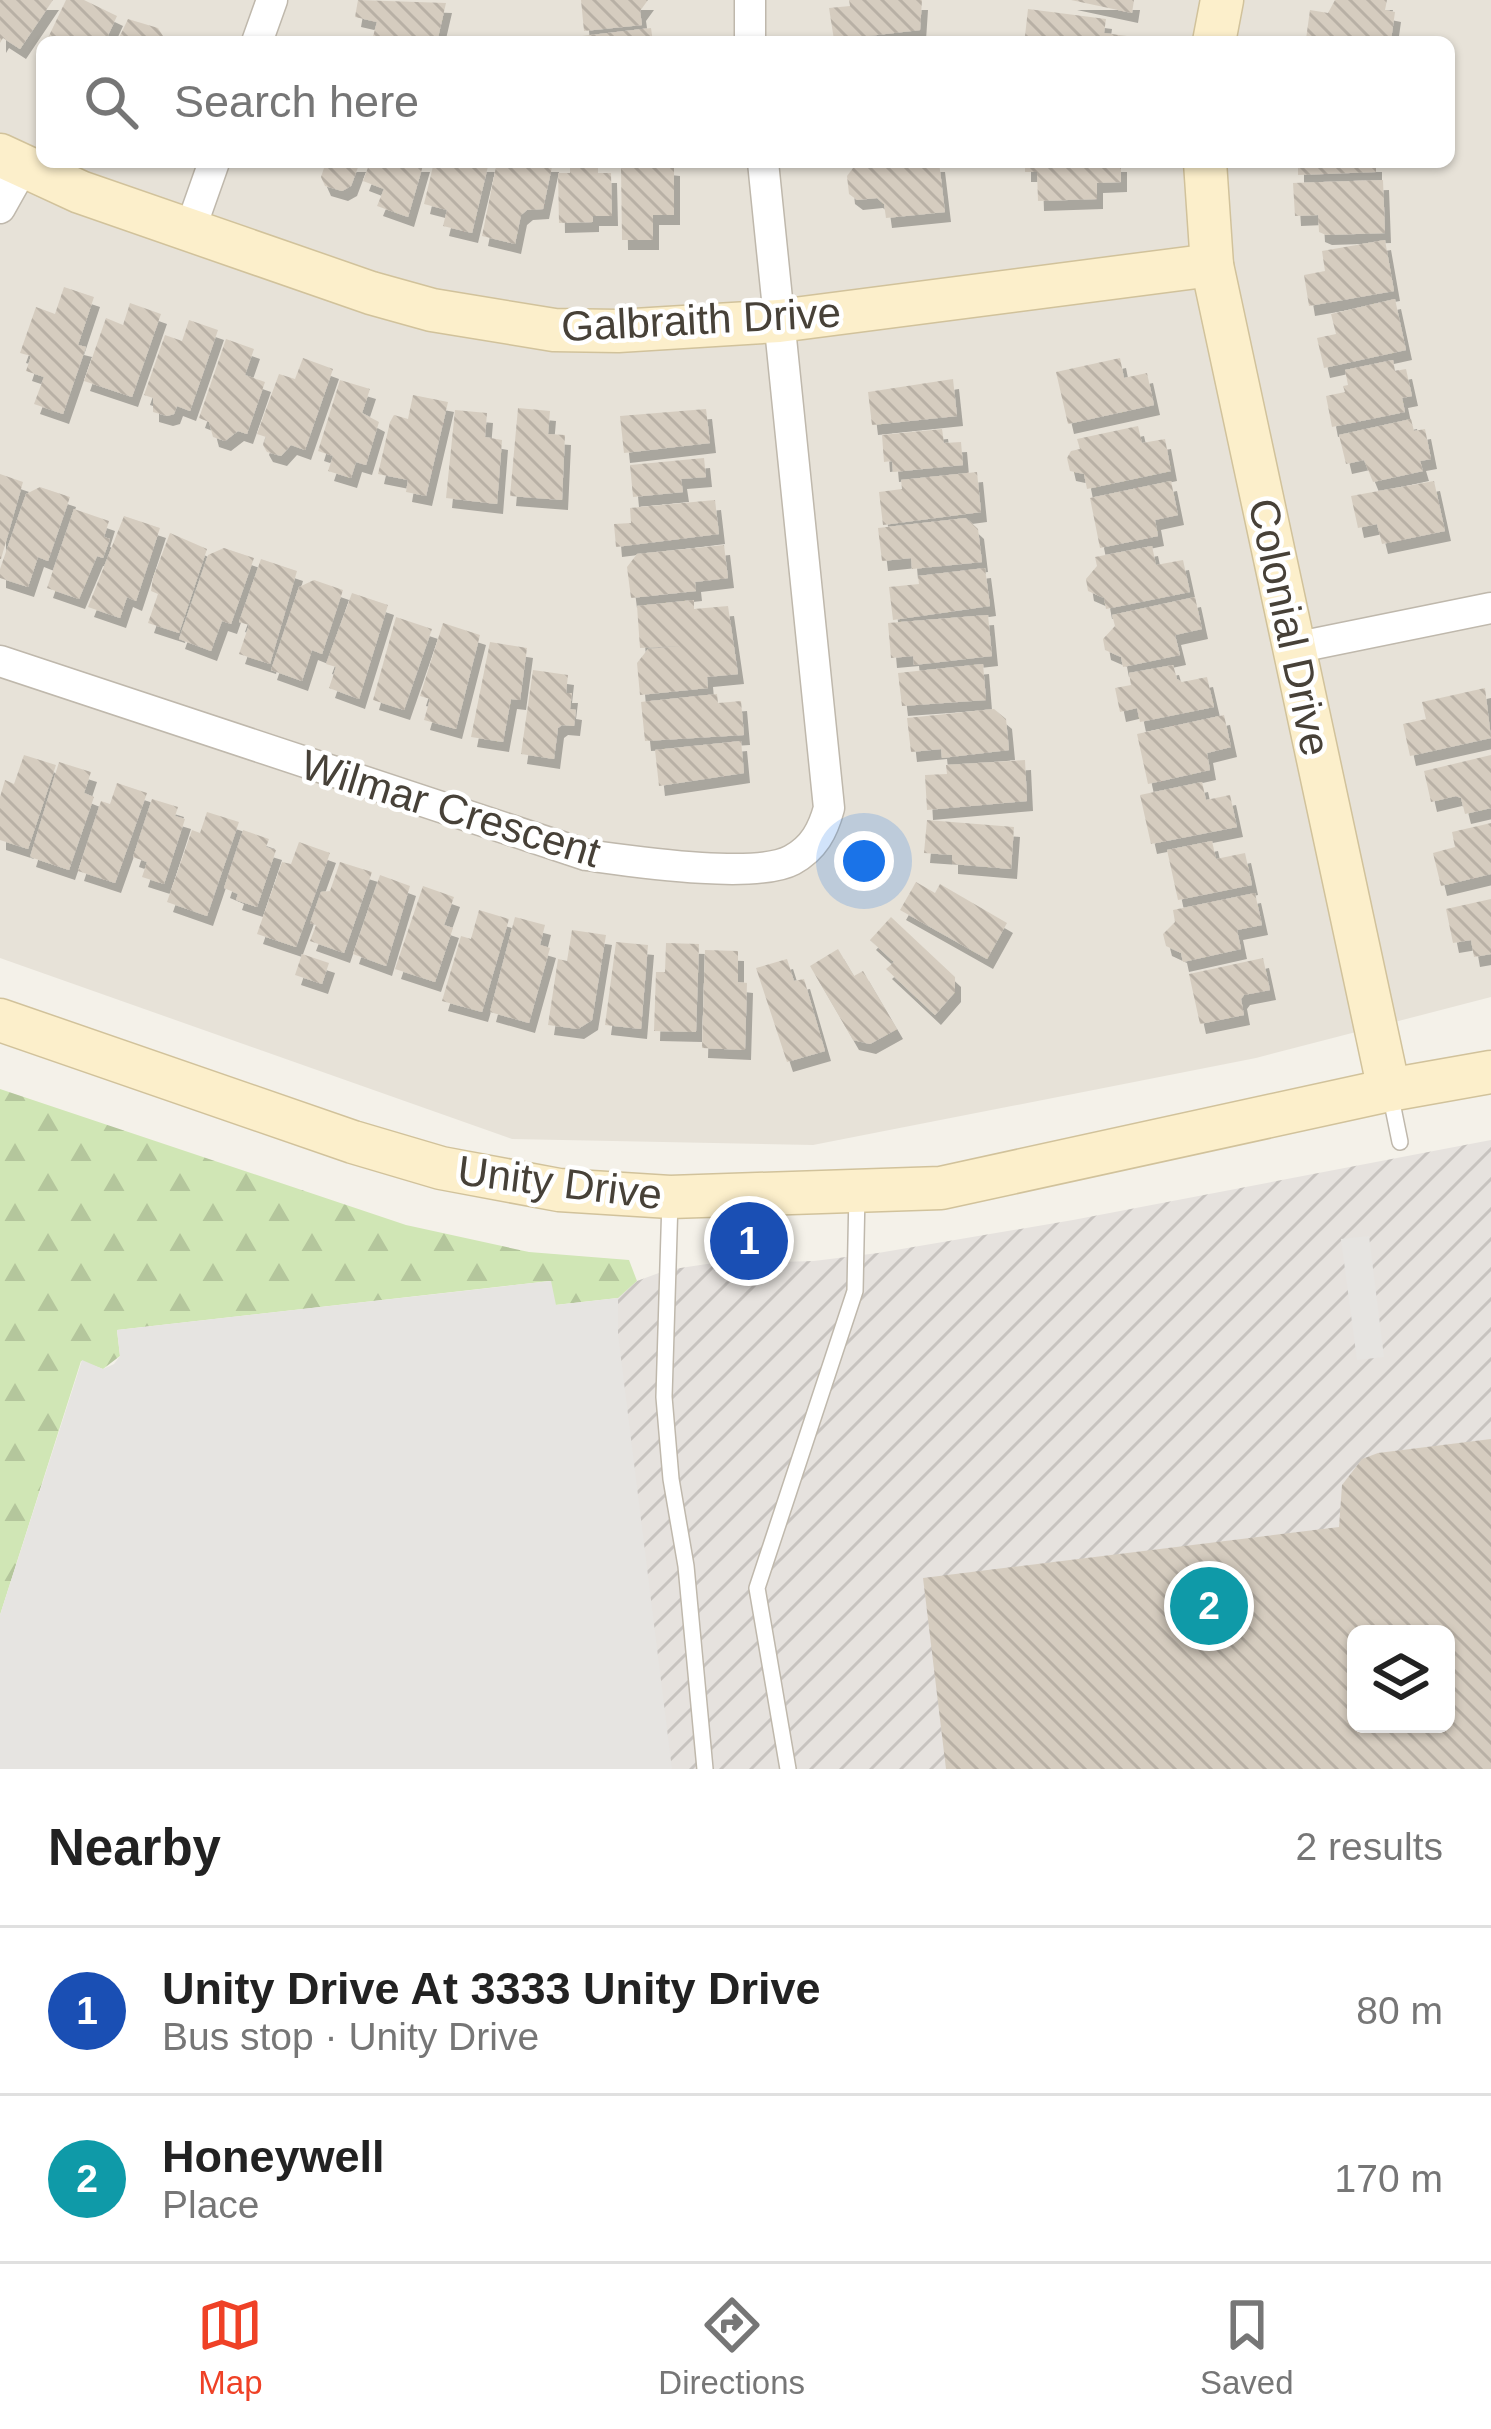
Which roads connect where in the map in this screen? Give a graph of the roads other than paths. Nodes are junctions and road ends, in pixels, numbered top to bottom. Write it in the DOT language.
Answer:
graph roads {
  1 [pos="272,0"];
  2 [pos="750,0"];
  3 [pos="1222,0"];
  4 [pos="259,36"];
  5 [pos="750,36"];
  6 [pos="1215,36"];
  7 [pos="12,161"];
  8 [pos="212,168"];
  9 [pos="764,168"];
  10 [pos="1205,168"];
  11 [pos="0,208"];
  12 [pos="190,230"];
  13 [pos="1212,265"];
  14 [pos="779,321"];
  15 [pos="1491,608"];
  16 [pos="1294,648"];
  17 [pos="0,661"];
  18 [pos="0,1020"];
  19 [pos="1491,1072"];
  20 [pos="1389,1090"];
  21 [pos="1400,1142"];
  22 [pos="856,1190"];
  23 [pos="670,1197"];
  24 [pos="705,1769"];
  25 [pos="788,1769"];
  1 -- 4 [label="street"];
  2 -- 5 [label="street"];
  3 -- 6 [label="street"];
  7 -- 11 [label="street"];
  7 -- 12 [label="street, Galbraith Drive"];
  8 -- 12 [label="street"];
  9 -- 14 [label="street, Wilmar Crescent"];
  10 -- 13 [label="street, Colonial Drive"];
  12 -- 14 [label="street, Galbraith Drive"];
  13 -- 14 [label="street, Galbraith Drive"];
  13 -- 16 [label="street, Colonial Drive"];
  14 -- 17 [label="street, Wilmar Crescent"];
  15 -- 16 [label="street"];
  16 -- 20 [label="street, Colonial Drive"];
  18 -- 23 [label="street, Unity Drive"];
  19 -- 20 [label="street, Unity Drive"];
  20 -- 21 [label="lane"];
  20 -- 22 [label="street, Unity Drive"];
  22 -- 23 [label="street, Unity Drive"];
  22 -- 25 [label="lane"];
  23 -- 24 [label="lane"];
}
